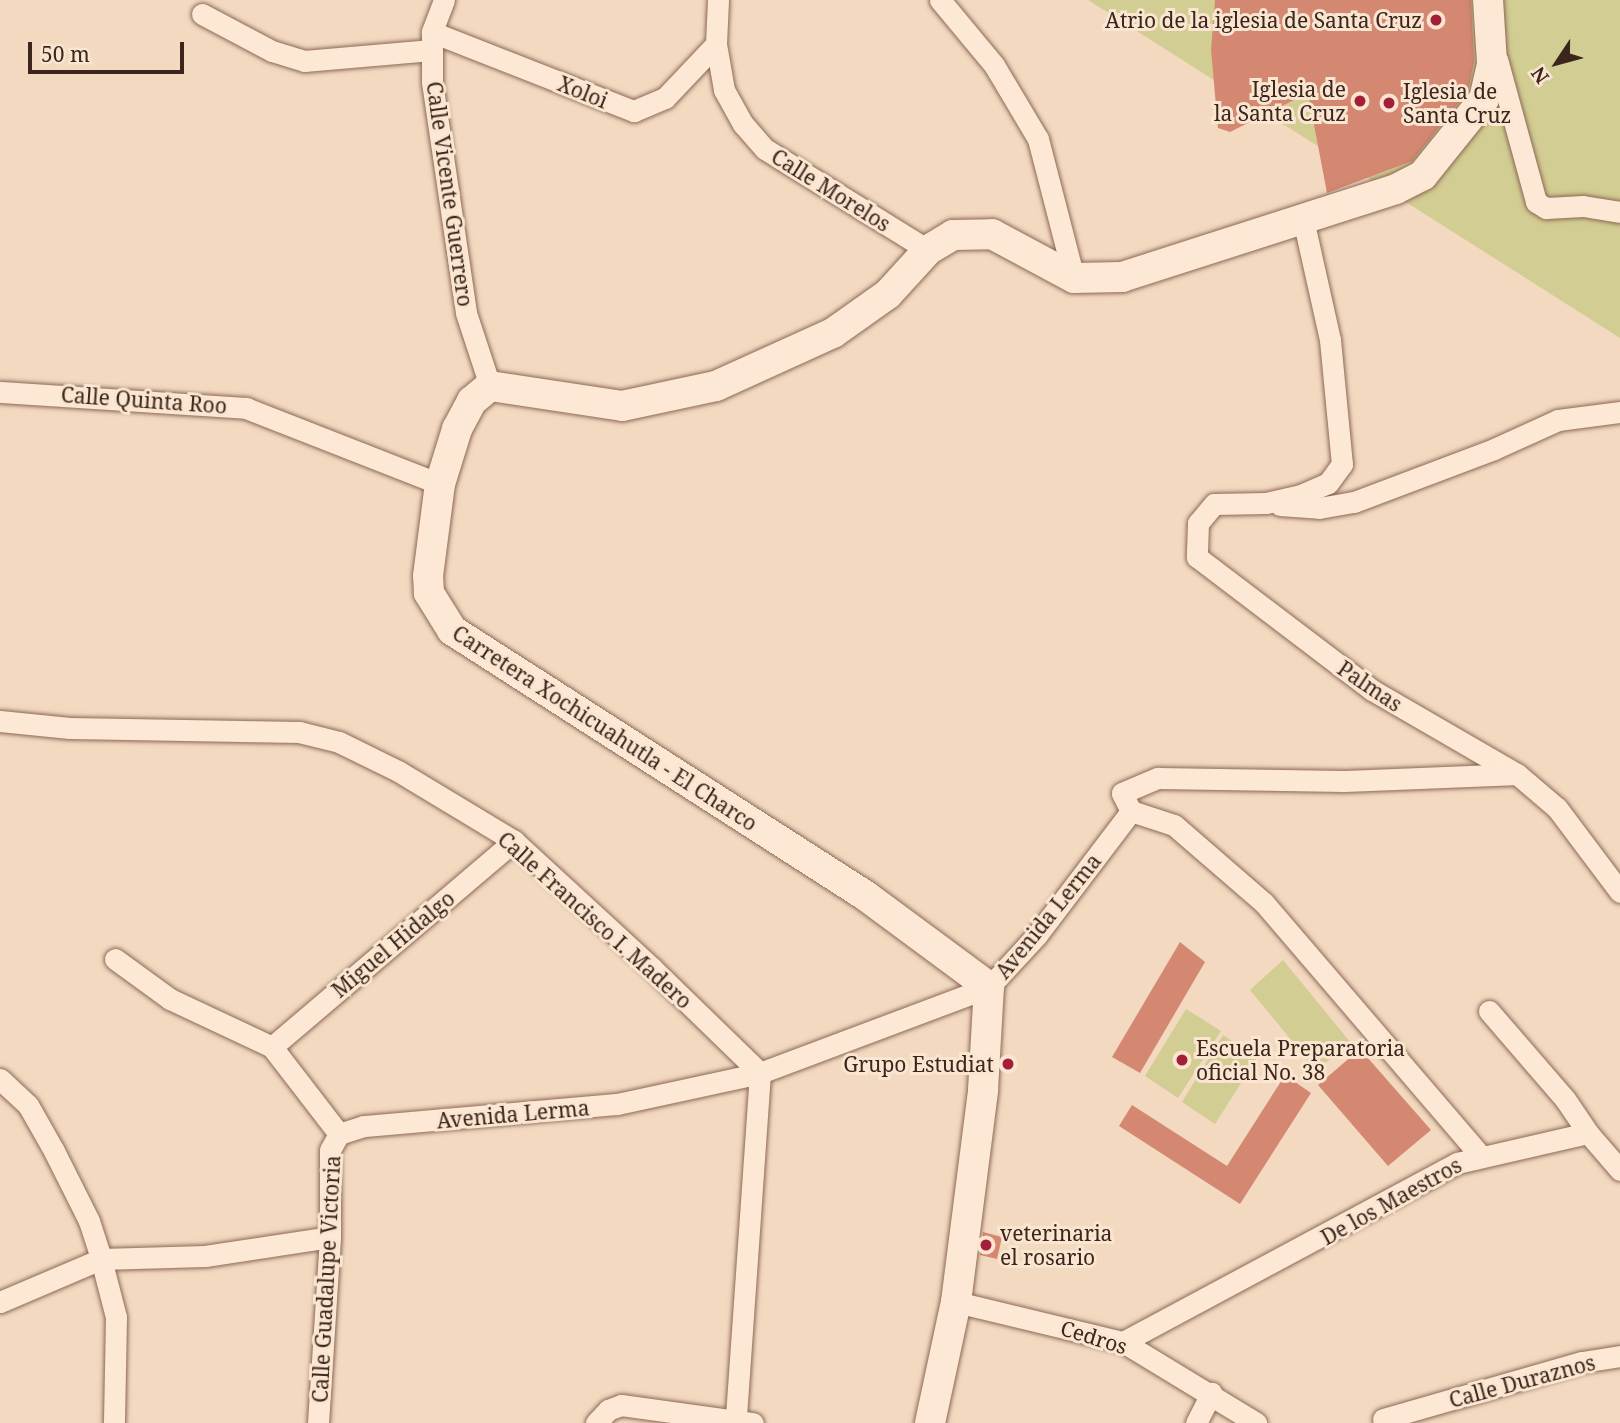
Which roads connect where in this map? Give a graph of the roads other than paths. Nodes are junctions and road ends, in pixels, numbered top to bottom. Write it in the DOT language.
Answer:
graph roads {
  1 [pos="444,0"];
  2 [pos="718,0"];
  3 [pos="940,0"];
  4 [pos="1489,8"];
  5 [pos="202,14"];
  6 [pos="432,41"];
  7 [pos="716,44"];
  8 [pos="1620,212"];
  9 [pos="1303,219"];
  10 [pos="928,250"];
  11 [pos="1073,278"];
  12 [pos="490,386"];
  13 [pos="0,392"];
  14 [pos="1620,412"];
  15 [pos="440,484"];
  16 [pos="1266,503"];
  17 [pos="0,721"];
  18 [pos="1517,774"];
  19 [pos="1131,811"];
  20 [pos="514,841"];
  21 [pos="1620,892"];
  22 [pos="115,959"];
  23 [pos="989,987"];
  24 [pos="1489,1011"];
  25 [pos="272,1047"];
  26 [pos="760,1073"];
  27 [pos="0,1079"];
  28 [pos="1588,1133"];
  29 [pos="339,1134"];
  30 [pos="1480,1155"];
  31 [pos="1620,1170"];
  32 [pos="330,1237"];
  33 [pos="101,1259"];
  34 [pos="0,1302"];
  35 [pos="956,1302"];
  36 [pos="1123,1342"];
  37 [pos="1620,1356"];
  38 [pos="1211,1393"];
  39 [pos="711,1419"];
  40 [pos="744,1421"];
  41 [pos="1382,1422"];
  42 [pos="114,1423"];
  43 [pos="318,1423"];
  44 [pos="596,1423"];
  45 [pos="930,1423"];
  46 [pos="1196,1423"];
  47 [pos="1256,1423"];
  1 -- 6 [label="street, Calle Vicente Guerrero"];
  2 -- 7 [label="street, Calle Morelos"];
  3 -- 11 [label="street"];
  4 -- 8 [label="street"];
  4 -- 9 [label="main road"];
  5 -- 6 [label="street"];
  6 -- 7 [label="street, Xoloi"];
  6 -- 12 [label="street, Calle Vicente Guerrero"];
  7 -- 10 [label="street, Calle Morelos"];
  9 -- 11 [label="main road"];
  9 -- 16 [label="street, Palmas"];
  10 -- 11 [label="main road"];
  10 -- 12 [label="main road"];
  12 -- 15 [label="main road, Carretera Xochicuahutla - El Charco"];
  13 -- 15 [label="street, Calle Quinta Roo"];
  14 -- 16 [label="street, Palmas"];
  15 -- 23 [label="main road, Carretera Xochicuahutla - El Charco"];
  16 -- 18 [label="street, Palmas"];
  17 -- 20 [label="street, Calle Francisco I. Madero"];
  18 -- 19 [label="street, Avenida Lerma"];
  18 -- 21 [label="street, Palmas"];
  19 -- 23 [label="street, Avenida Lerma"];
  19 -- 30 [label="street, De los Maestros"];
  20 -- 25 [label="street, Miguel Hidalgo"];
  20 -- 26 [label="street, Calle Francisco I. Madero"];
  22 -- 25 [label="street, Calle Guadalupe Victoria"];
  23 -- 26 [label="street, Avenida Lerma"];
  23 -- 35 [label="main road"];
  24 -- 28 [label="street"];
  25 -- 29 [label="street, Calle Guadalupe Victoria"];
  26 -- 29 [label="street, Avenida Lerma"];
  26 -- 40 [label="street"];
  27 -- 33 [label="street"];
  28 -- 30 [label="street"];
  28 -- 31 [label="street"];
  29 -- 32 [label="street, Calle Guadalupe Victoria"];
  30 -- 36 [label="street, De los Maestros"];
  32 -- 33 [label="street"];
  32 -- 43 [label="street, Calle Guadalupe Victoria"];
  33 -- 34 [label="street"];
  33 -- 42 [label="street"];
  35 -- 36 [label="street, Cedros"];
  35 -- 45 [label="main road"];
  36 -- 38 [label="street, Cedros"];
  37 -- 41 [label="street, Calle Duraznos"];
  38 -- 46 [label="street"];
  38 -- 47 [label="street, Cedros"];
  39 -- 40 [label="street"];
  39 -- 44 [label="street"];
}
